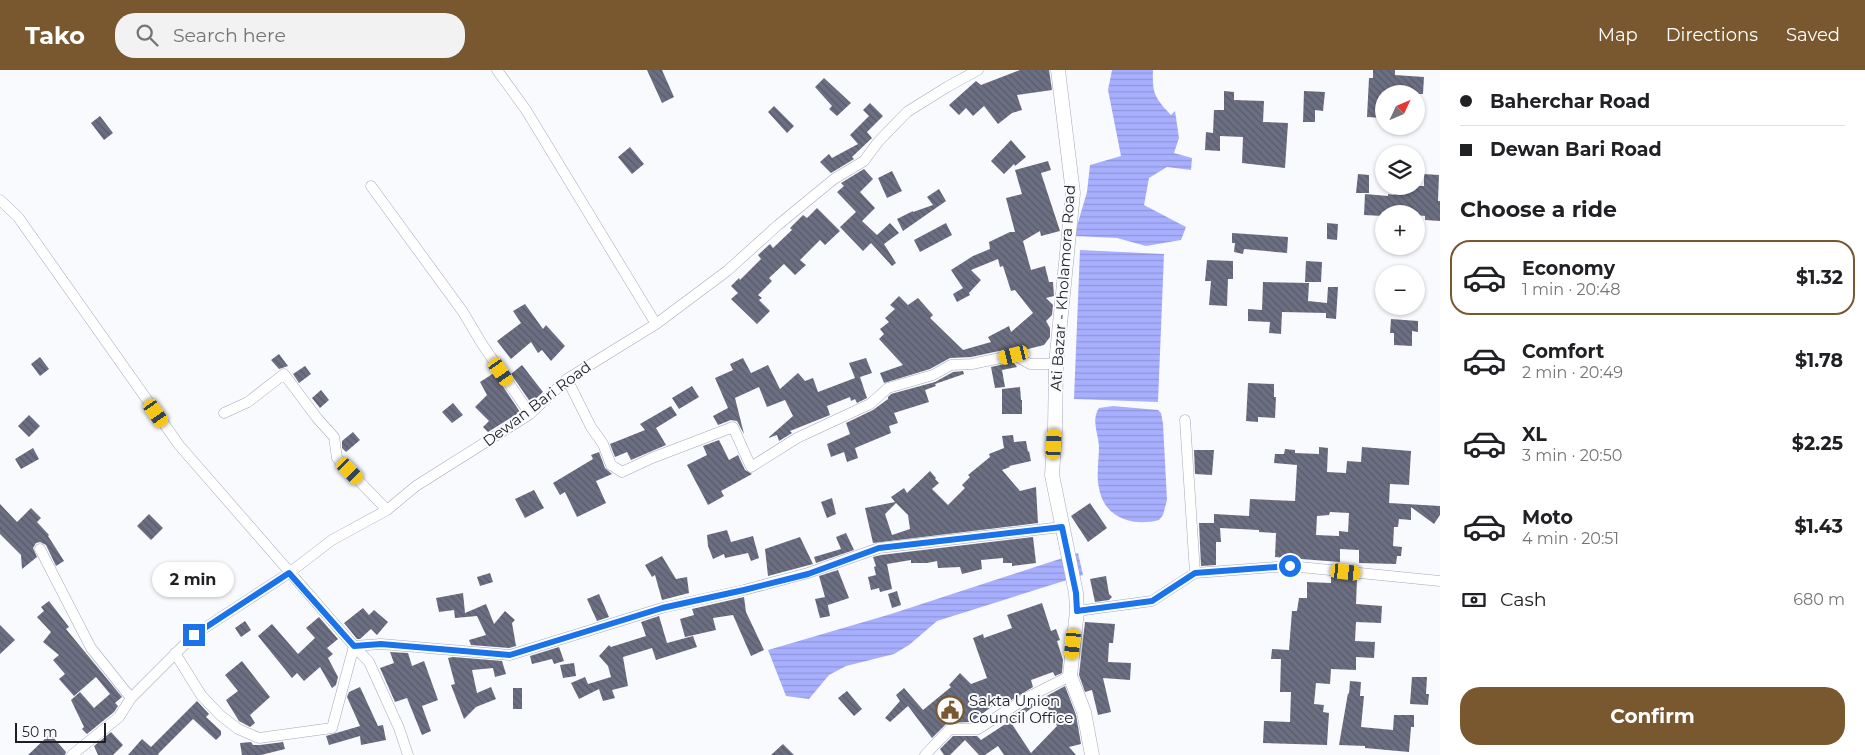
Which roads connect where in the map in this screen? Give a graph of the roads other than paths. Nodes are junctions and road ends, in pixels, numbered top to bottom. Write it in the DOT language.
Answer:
graph roads {
  1 [pos="497,70"];
  2 [pos="1058,70"];
  3 [pos="973,71"];
  4 [pos="372,186"];
  5 [pos="0,200"];
  6 [pos="656,324"];
  7 [pos="1056,364"];
  8 [pos="567,379"];
  9 [pos="224,413"];
  10 [pos="530,414"];
  11 [pos="1186,420"];
  12 [pos="387,510"];
  13 [pos="1062,532"];
  14 [pos="40,549"];
  15 [pos="289,573"];
  16 [pos="1195,573"];
  17 [pos="1440,581"];
  18 [pos="1077,611"];
  19 [pos="354,646"];
  20 [pos="175,654"];
  21 [pos="1070,676"];
  22 [pos="131,698"];
  23 [pos="72,755"];
  24 [pos="408,755"];
  25 [pos="925,755"];
  26 [pos="1092,755"];
  1 -- 6 [label="street"];
  2 -- 7 [label="main road, Ati Bazar - Kholamora Road"];
  3 -- 6 [label="street, Dewan Bari Road"];
  4 -- 10 [label="street"];
  5 -- 15 [label="street"];
  6 -- 8 [label="street, Dewan Bari Road"];
  7 -- 8 [label="street"];
  7 -- 13 [label="main road, Ati Bazar - Kholamora Road"];
  8 -- 10 [label="street, Dewan Bari Road"];
  9 -- 12 [label="street"];
  10 -- 12 [label="street, Dewan Bari Road"];
  11 -- 16 [label="street"];
  12 -- 15 [label="street, Dewan Bari Road"];
  13 -- 18 [label="main road, Ati Bazar - Kholamora Road"];
  13 -- 19 [label="street"];
  14 -- 22 [label="street"];
  15 -- 19 [label="street"];
  15 -- 20 [label="street, Dewan Bari Road"];
  16 -- 17 [label="street"];
  16 -- 18 [label="street"];
  18 -- 21 [label="main road"];
  19 -- 20 [label="street"];
  19 -- 24 [label="street"];
  20 -- 22 [label="street, Dewan Bari Road"];
  21 -- 25 [label="street"];
  21 -- 26 [label="main road"];
  22 -- 23 [label="street, Dewan Bari Road"];
}
